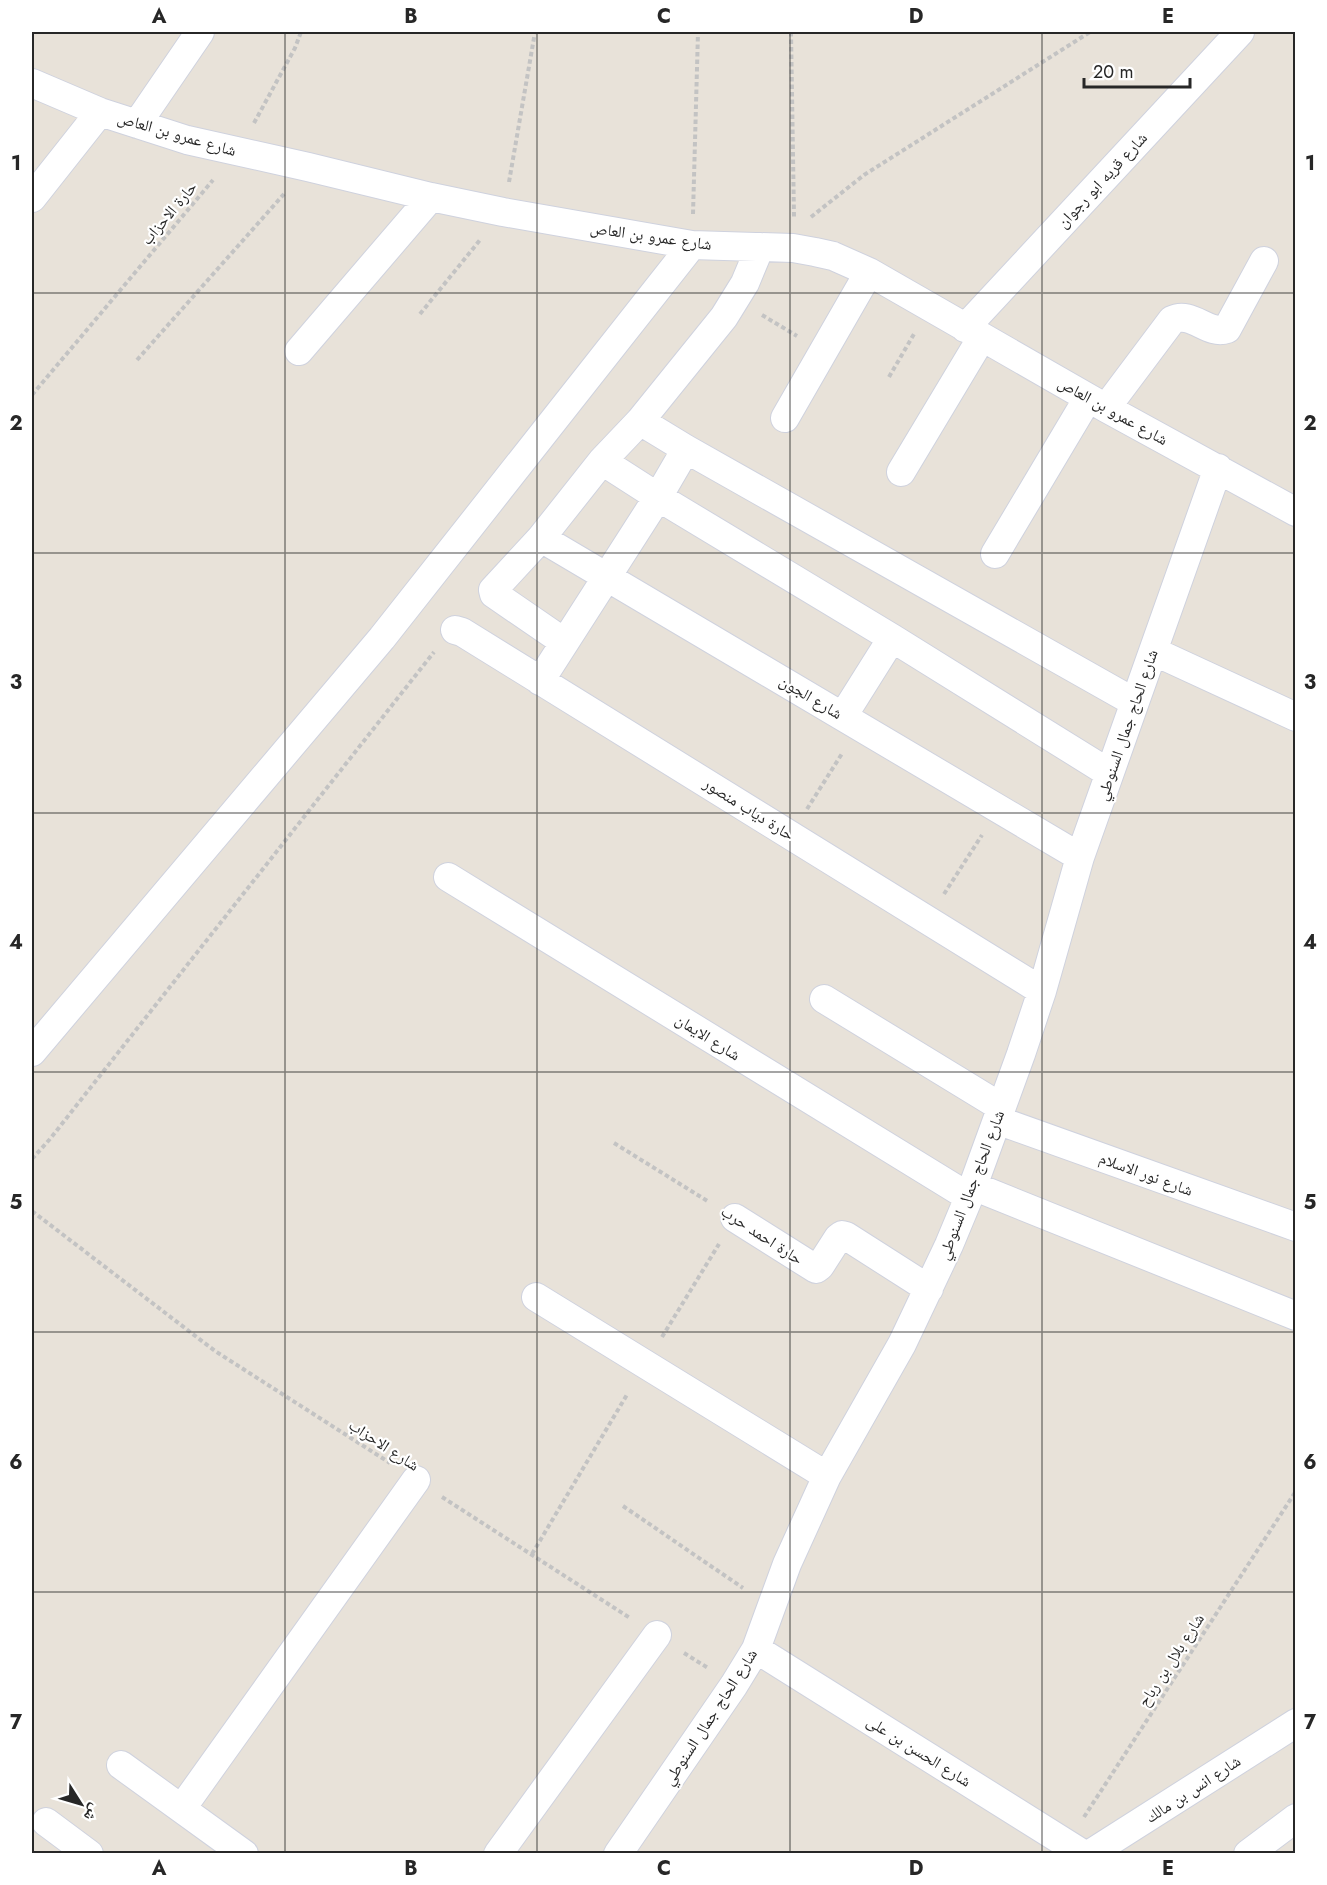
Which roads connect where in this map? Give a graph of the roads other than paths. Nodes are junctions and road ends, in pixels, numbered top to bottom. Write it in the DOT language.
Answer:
graph roads {
  1 [pos="200,32"];
  2 [pos="1240,32"];
  3 [pos="32,83"];
  4 [pos="100,112"];
  5 [pos="137,124"];
  6 [pos="431,197"];
  7 [pos="32,198"];
  8 [pos="692,245"];
  9 [pos="760,247"];
  10 [pos="1264,261"];
  11 [pos="869,272"];
  12 [pos="974,333"];
  13 [pos="299,351"];
  14 [pos="1097,403"];
  15 [pos="785,418"];
  16 [pos="640,421"];
  17 [pos="686,449"];
  18 [pos="602,461"];
  19 [pos="1218,468"];
  20 [pos="901,472"];
  21 [pos="658,497"];
  22 [pos="1294,508"];
  23 [pos="541,538"];
  24 [pos="995,554"];
  25 [pos="607,577"];
  26 [pos="455,630"];
  27 [pos="892,638"];
  28 [pos="564,642"];
  29 [pos="1153,651"];
  30 [pos="540,681"];
  31 [pos="1134,702"];
  32 [pos="1296,717"];
  33 [pos="851,721"];
  34 [pos="1109,773"];
  35 [pos="1080,857"];
  36 [pos="448,877"];
  37 [pos="1041,991"];
  38 [pos="824,999"];
  39 [pos="32,1052"];
  40 [pos="999,1113"];
  41 [pos="971,1192"];
  42 [pos="735,1218"];
  43 [pos="1296,1227"];
  44 [pos="929,1289"];
  45 [pos="536,1297"];
  46 [pos="1296,1316"];
  47 [pos="827,1476"];
  48 [pos="416,1480"];
  49 [pos="657,1635"];
  50 [pos="756,1649"];
  51 [pos="1296,1723"];
  52 [pos="121,1765"];
  53 [pos="182,1808"];
  54 [pos="1296,1818"];
  55 [pos="46,1822"];
  56 [pos="1130,1844"];
  57 [pos="1080,1850"];
  58 [pos="89,1854"];
  59 [pos="244,1854"];
  60 [pos="498,1854"];
  61 [pos="618,1854"];
  62 [pos="1248,1854"];
  1 -- 5 [label="street"];
  2 -- 12 [label="street, شارع قريه ابو رجوان"];
  3 -- 4 [label="street, شارع عمرو بن العاص"];
  4 -- 5 [label="street, شارع عمرو بن العاص"];
  4 -- 7 [label="street"];
  5 -- 6 [label="street, شارع عمرو بن العاص"];
  6 -- 8 [label="street, شارع عمرو بن العاص"];
  6 -- 13 [label="street"];
  8 -- 9 [label="street, شارع عمرو بن العاص"];
  8 -- 39 [label="street"];
  9 -- 11 [label="street, شارع عمرو بن العاص"];
  9 -- 16 [label="street"];
  10 -- 14 [label="street"];
  11 -- 12 [label="street, شارع عمرو بن العاص"];
  11 -- 15 [label="street"];
  12 -- 14 [label="street, شارع عمرو بن العاص"];
  12 -- 20 [label="street, شارع قريه ابو رجوان"];
  14 -- 19 [label="street, شارع عمرو بن العاص"];
  14 -- 24 [label="street"];
  16 -- 17 [label="street"];
  16 -- 18 [label="street"];
  17 -- 21 [label="street"];
  17 -- 31 [label="street"];
  18 -- 21 [label="street"];
  18 -- 23 [label="street"];
  19 -- 22 [label="street, شارع عمرو بن العاص"];
  19 -- 29 [label="street, شارع الحاج جمال السنوطي"];
  21 -- 25 [label="street"];
  21 -- 27 [label="street"];
  23 -- 25 [label="street, شارع الجون"];
  23 -- 28 [label="street"];
  25 -- 28 [label="street"];
  25 -- 33 [label="street, شارع الجون"];
  26 -- 30 [label="street, حارة دياب منصور"];
  27 -- 33 [label="street"];
  27 -- 34 [label="street"];
  28 -- 30 [label="street"];
  29 -- 31 [label="street, شارع الحاج جمال السنوطي"];
  29 -- 32 [label="street"];
  30 -- 37 [label="street, حارة دياب منصور"];
  31 -- 34 [label="street, شارع الحاج جمال السنوطي"];
  33 -- 35 [label="street, شارع الجون"];
  34 -- 35 [label="street, شارع الحاج جمال السنوطي"];
  35 -- 37 [label="street, شارع الحاج جمال السنوطي"];
  36 -- 41 [label="street, شارع الايمان"];
  37 -- 40 [label="street, شارع الحاج جمال السنوطي"];
  38 -- 40 [label="street, شارع نور الاسلام"];
  40 -- 41 [label="street, شارع الحاج جمال السنوطي"];
  40 -- 43 [label="street, شارع نور الاسلام"];
  41 -- 44 [label="street, شارع الحاج جمال السنوطي"];
  41 -- 46 [label="street, شارع الايمان"];
  42 -- 44 [label="street, حارة احمد حرب"];
  44 -- 47 [label="street, شارع الحاج جمال السنوطي"];
  45 -- 47 [label="street"];
  47 -- 50 [label="street, شارع الحاج جمال السنوطي"];
  48 -- 53 [label="street"];
  49 -- 60 [label="street"];
  50 -- 57 [label="street, شارع الحسن بن على"];
  50 -- 61 [label="street, شارع الحاج جمال السنوطي"];
  51 -- 56 [label="street, شارع انس بن مالك"];
  52 -- 53 [label="street"];
  53 -- 59 [label="street"];
  54 -- 62 [label="street"];
  55 -- 58 [label="street"];
  56 -- 57 [label="street, شارع انس بن مالك"];
}
